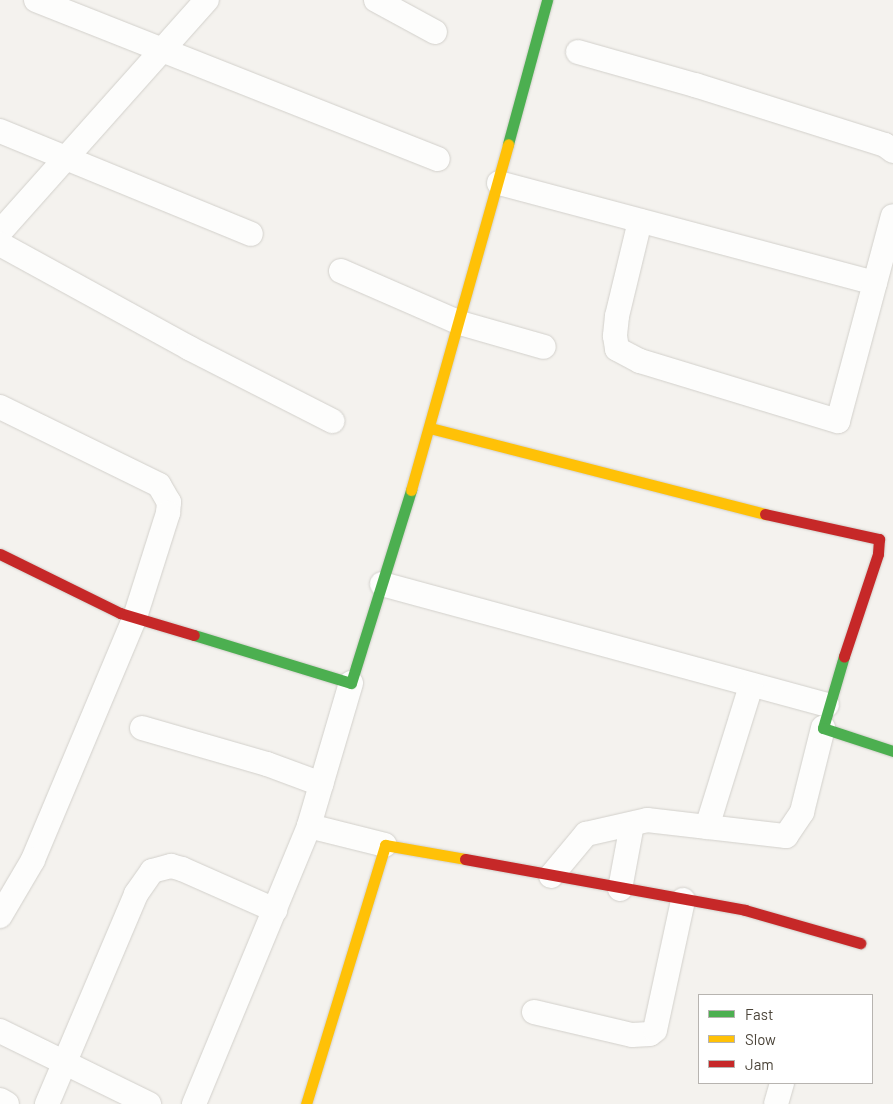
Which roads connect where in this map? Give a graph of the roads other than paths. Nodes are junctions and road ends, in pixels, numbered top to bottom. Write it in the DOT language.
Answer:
graph roads {
  1 [pos="36,0"];
  2 [pos="207,0"];
  3 [pos="376,0"];
  4 [pos="546,0"];
  5 [pos="435,32"];
  6 [pos="162,51"];
  7 [pos="578,52"];
  8 [pos="0,131"];
  9 [pos="893,151"];
  10 [pos="66,158"];
  11 [pos="438,159"];
  12 [pos="499,183"];
  13 [pos="893,216"];
  14 [pos="640,221"];
  15 [pos="0,232"];
  16 [pos="251,234"];
  17 [pos="0,244"];
  18 [pos="341,271"];
  19 [pos="875,283"];
  20 [pos="460,323"];
  21 [pos="544,347"];
  22 [pos="0,407"];
  23 [pos="332,421"];
  24 [pos="430,428"];
  25 [pos="0,554"];
  26 [pos="382,584"];
  27 [pos="135,617"];
  28 [pos="351,683"];
  29 [pos="751,686"];
  30 [pos="825,716"];
  31 [pos="142,728"];
  32 [pos="893,751"];
  33 [pos="321,784"];
  34 [pos="632,824"];
  35 [pos="308,826"];
  36 [pos="707,827"];
  37 [pos="385,845"];
  38 [pos="551,876"];
  39 [pos="620,889"];
  40 [pos="683,900"];
  41 [pos="274,910"];
  42 [pos="0,916"];
  43 [pos="860,943"];
  44 [pos="534,1012"];
  45 [pos="0,1031"];
  46 [pos="64,1062"];
  47 [pos="782,1084"];
  48 [pos="0,1100"];
  49 [pos="7,1104"];
  50 [pos="47,1104"];
  51 [pos="149,1104"];
  52 [pos="194,1104"];
  53 [pos="306,1104"];
  54 [pos="776,1104"];
  1 -- 6 [label="street"];
  2 -- 6 [label="street"];
  3 -- 5 [label="street"];
  4 -- 12 [label="street"];
  6 -- 10 [label="street"];
  6 -- 11 [label="street"];
  7 -- 9 [label="street"];
  8 -- 10 [label="street"];
  10 -- 15 [label="street"];
  10 -- 16 [label="street"];
  12 -- 14 [label="street"];
  12 -- 20 [label="street"];
  13 -- 19 [label="street"];
  14 -- 19 [label="street"];
  14 -- 19 [label="street"];
  17 -- 23 [label="street"];
  18 -- 20 [label="street"];
  20 -- 21 [label="street"];
  20 -- 24 [label="street"];
  22 -- 27 [label="street"];
  24 -- 26 [label="street"];
  24 -- 30 [label="street"];
  25 -- 27 [label="street"];
  26 -- 28 [label="street"];
  26 -- 29 [label="street"];
  27 -- 28 [label="street"];
  27 -- 42 [label="street"];
  28 -- 33 [label="street"];
  29 -- 30 [label="street"];
  29 -- 36 [label="street"];
  30 -- 32 [label="street"];
  30 -- 36 [label="street"];
  31 -- 33 [label="street"];
  33 -- 35 [label="street"];
  34 -- 36 [label="street"];
  34 -- 38 [label="street"];
  34 -- 39 [label="street"];
  35 -- 37 [label="street"];
  35 -- 41 [label="street"];
  37 -- 38 [label="street"];
  37 -- 53 [label="street"];
  38 -- 39 [label="street"];
  39 -- 40 [label="street"];
  40 -- 43 [label="street"];
  40 -- 44 [label="street"];
  41 -- 46 [label="street"];
  41 -- 52 [label="street"];
  45 -- 46 [label="street"];
  46 -- 50 [label="street"];
  46 -- 51 [label="street"];
  47 -- 54 [label="street"];
  48 -- 49 [label="street"];
}
